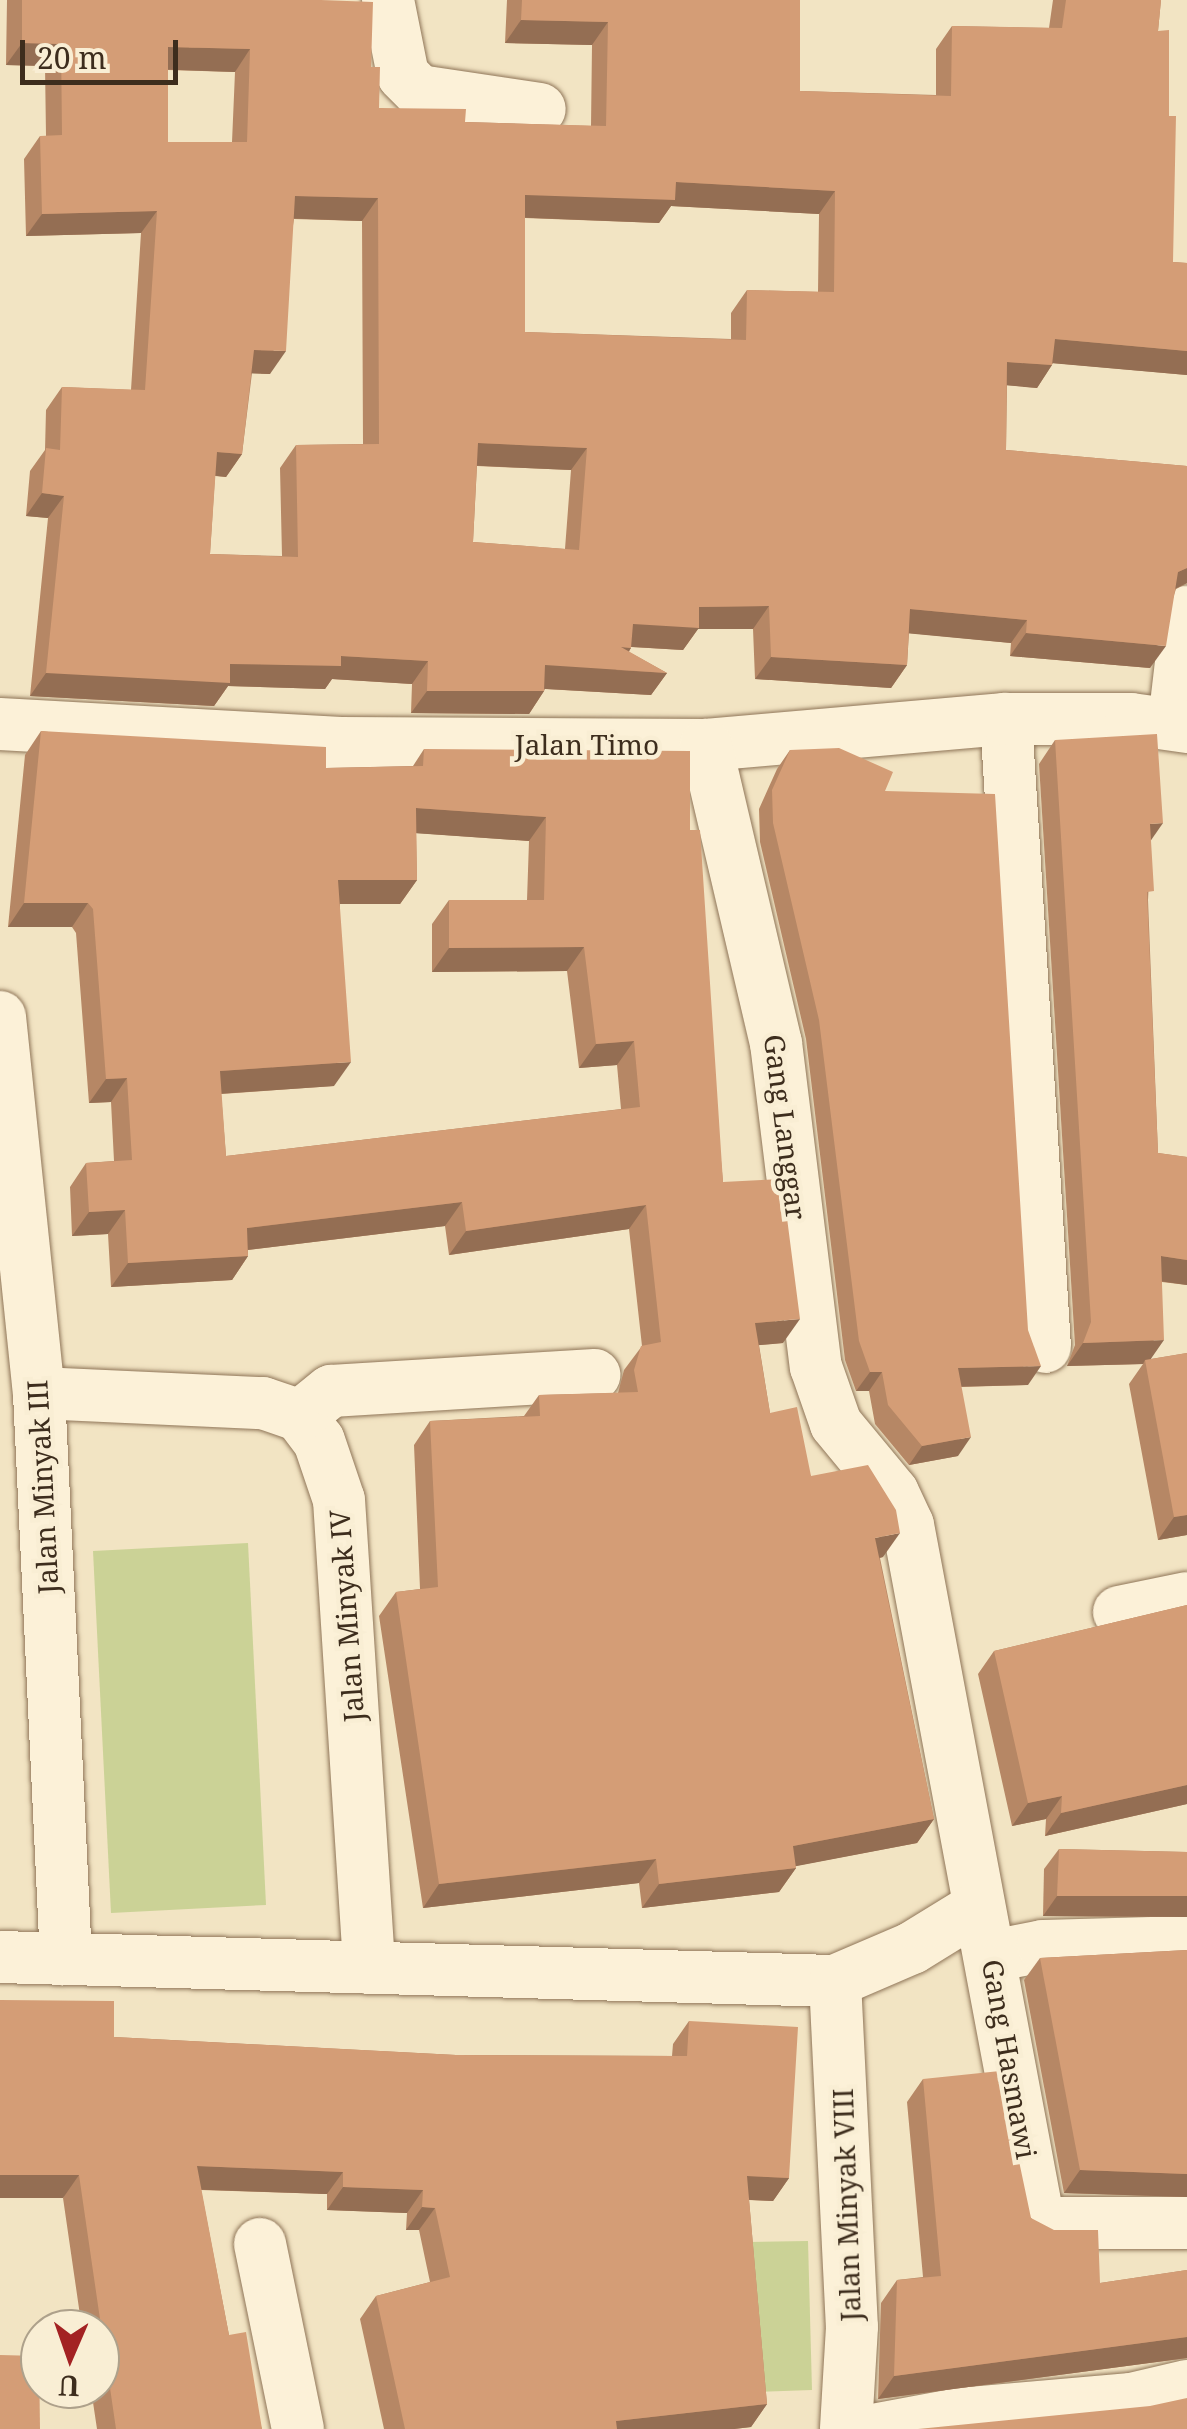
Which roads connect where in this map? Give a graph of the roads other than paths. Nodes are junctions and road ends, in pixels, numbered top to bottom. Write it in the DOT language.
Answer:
graph roads {
  1 [pos="388,0"];
  2 [pos="540,109"];
  3 [pos="1187,612"];
  4 [pos="1006,719"];
  5 [pos="0,724"];
  6 [pos="1180,724"];
  7 [pos="706,745"];
  8 [pos="0,1017"];
  9 [pos="1045,1347"];
  10 [pos="595,1376"];
  11 [pos="39,1393"];
  12 [pos="300,1416"];
  13 [pos="1187,1598"];
  14 [pos="1119,1612"];
  15 [pos="985,1932"];
  16 [pos="1187,1942"];
  17 [pos="0,1958"];
  18 [pos="66,1959"];
  19 [pos="369,1968"];
  20 [pos="835,1981"];
  21 [pos="1187,2223"];
  22 [pos="260,2244"];
  23 [pos="1187,2386"];
  24 [pos="298,2429"];
  25 [pos="846,2429"];
  26 [pos="878,2429"];
  1 -- 2 [label="street"];
  3 -- 6 [label="street, Jalan Timo"];
  4 -- 6 [label="street, Jalan Timo"];
  4 -- 7 [label="street, Jalan Timo"];
  4 -- 9 [label="street"];
  5 -- 7 [label="street, Jalan Timo"];
  7 -- 15 [label="street, Gang Langgar"];
  8 -- 11 [label="street, Jalan Minyak III"];
  10 -- 12 [label="street"];
  11 -- 12 [label="street"];
  11 -- 18 [label="street, Jalan Minyak III"];
  12 -- 19 [label="street, Jalan Minyak IV"];
  13 -- 14 [label="street"];
  15 -- 16 [label="street"];
  15 -- 20 [label="street"];
  15 -- 21 [label="street, Gang Hasmawi"];
  17 -- 18 [label="street"];
  18 -- 19 [label="street"];
  19 -- 20 [label="street"];
  20 -- 25 [label="street, Jalan Minyak VIII"];
  22 -- 24 [label="street"];
  23 -- 26 [label="street"];
}
